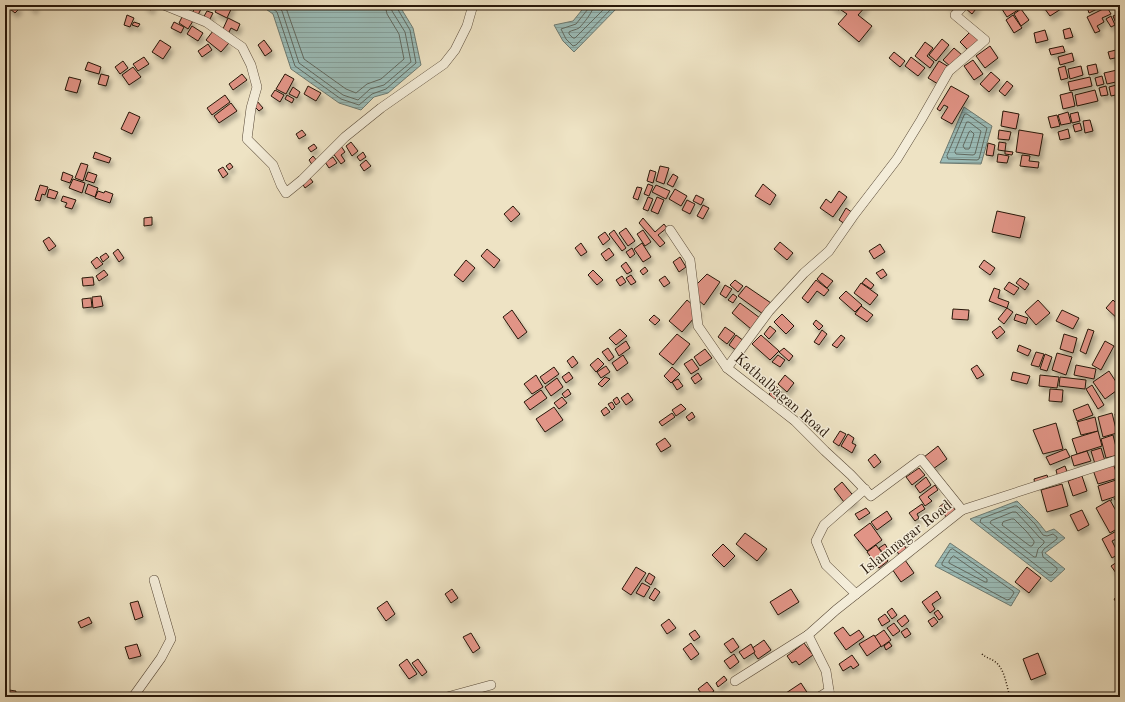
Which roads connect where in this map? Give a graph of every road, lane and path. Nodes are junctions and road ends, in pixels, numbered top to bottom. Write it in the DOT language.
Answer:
graph roads {
  1 [pos="164,5"];
  2 [pos="473,5"];
  3 [pos="964,5"];
  4 [pos="670,230"];
  5 [pos="727,368"];
  6 [pos="1120,459"];
  7 [pos="865,489"];
  8 [pos="1120,496"];
  9 [pos="1111,500"];
  10 [pos="962,510"];
  11 [pos="154,580"];
  12 [pos="856,594"];
  13 [pos="808,635"];
  14 [pos="982,654"];
  15 [pos="736,681"];
  16 [pos="491,685"];
  17 [pos="830,694"];
  18 [pos="133,697"];
  19 [pos="447,697"];
  20 [pos="819,697"];
  21 [pos="1010,697"];
  1 -- 2 [label="street"];
  3 -- 5 [label="street"];
  4 -- 5 [label="street, Kathalbagan Road"];
  5 -- 7 [label="street, Kathalbagan Road"];
  6 -- 10 [label="street, Islamnagar Road"];
  7 -- 10 [label="street"];
  7 -- 12 [label="street"];
  8 -- 9 [label="path"];
  10 -- 12 [label="street, Islamnagar Road"];
  11 -- 18 [label="street"];
  12 -- 13 [label="street, Islamnagar Road"];
  13 -- 15 [label="street, Islamnagar Road"];
  13 -- 17 [label="street"];
  14 -- 21 [label="path"];
  16 -- 19 [label="street"];
  17 -- 20 [label="street"];
}
